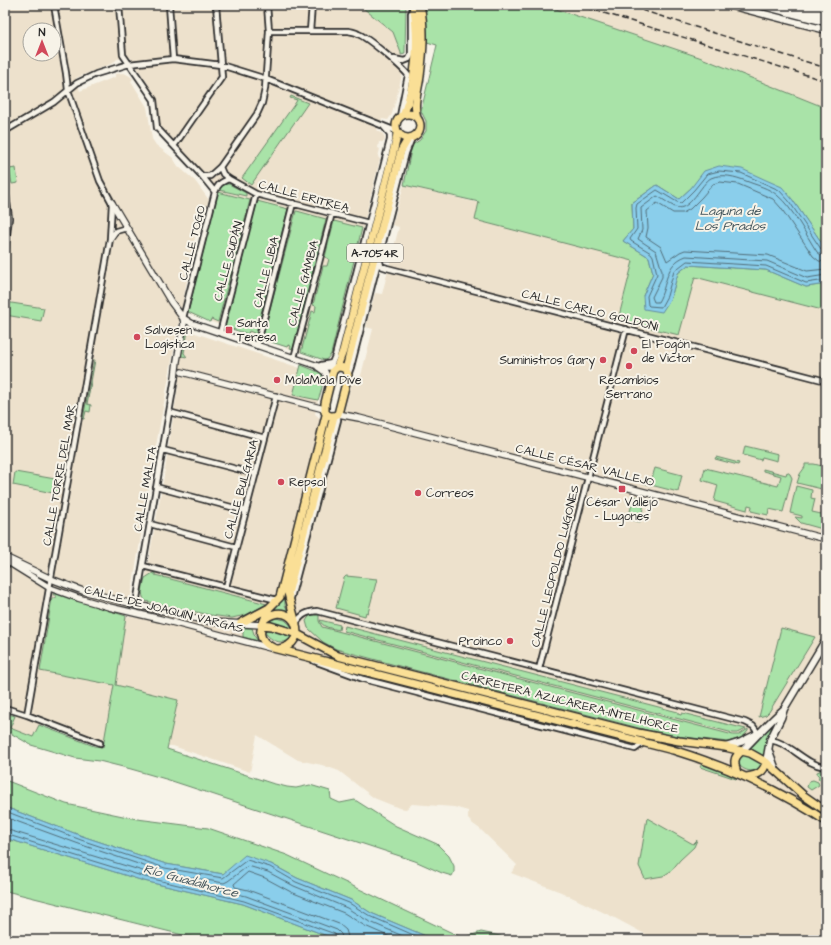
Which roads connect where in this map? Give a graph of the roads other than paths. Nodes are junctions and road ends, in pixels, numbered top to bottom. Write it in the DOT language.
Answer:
graph roads {
  1 [pos="54,5"];
  2 [pos="119,5"];
  3 [pos="169,5"];
  4 [pos="216,5"];
  5 [pos="268,5"];
  6 [pos="312,5"];
  7 [pos="412,5"];
  8 [pos="420,5"];
  9 [pos="729,5"];
  10 [pos="826,30"];
  11 [pos="269,31"];
  12 [pos="310,31"];
  13 [pos="387,55"];
  14 [pos="173,59"];
  15 [pos="129,64"];
  16 [pos="221,65"];
  17 [pos="266,79"];
  18 [pos="68,90"];
  19 [pos="402,115"];
  20 [pos="417,118"];
  21 [pos="383,126"];
  22 [pos="5,131"];
  23 [pos="397,132"];
  24 [pos="410,139"];
  25 [pos="174,146"];
  26 [pos="388,148"];
  27 [pos="220,167"];
  28 [pos="202,176"];
  29 [pos="229,179"];
  30 [pos="5,187"];
  31 [pos="215,192"];
  32 [pos="256,194"];
  33 [pos="112,203"];
  34 [pos="293,203"];
  35 [pos="332,213"];
  36 [pos="369,223"];
  37 [pos="127,229"];
  38 [pos="110,239"];
  39 [pos="5,250"];
  40 [pos="379,257"];
  41 [pos="183,318"];
  42 [pos="626,329"];
  43 [pos="220,333"];
  44 [pos="339,340"];
  45 [pos="257,346"];
  46 [pos="340,357"];
  47 [pos="294,358"];
  48 [pos="177,360"];
  49 [pos="317,365"];
  50 [pos="337,367"];
  51 [pos="182,372"];
  52 [pos="347,372"];
  53 [pos="175,378"];
  54 [pos="826,381"];
  55 [pos="330,382"];
  56 [pos="276,396"];
  57 [pos="169,412"];
  58 [pos="330,413"];
  59 [pos="265,438"];
  60 [pos="163,450"];
  61 [pos="256,474"];
  62 [pos="588,477"];
  63 [pos="156,487"];
  64 [pos="246,511"];
  65 [pos="150,524"];
  66 [pos="826,539"];
  67 [pos="236,548"];
  68 [pos="5,557"];
  69 [pos="5,560"];
  70 [pos="143,566"];
  71 [pos="51,579"];
  72 [pos="226,587"];
  73 [pos="50,588"];
  74 [pos="277,600"];
  75 [pos="136,604"];
  76 [pos="269,608"];
  77 [pos="266,618"];
  78 [pos="241,623"];
  79 [pos="296,624"];
  80 [pos="261,625"];
  81 [pos="297,634"];
  82 [pos="826,639"];
  83 [pos="273,648"];
  84 [pos="539,669"];
  85 [pos="5,708"];
  86 [pos="784,708"];
  87 [pos="27,715"];
  88 [pos="758,733"];
  89 [pos="770,740"];
  90 [pos="100,743"];
  91 [pos="725,747"];
  92 [pos="768,749"];
  93 [pos="742,751"];
  94 [pos="766,762"];
  95 [pos="825,764"];
  96 [pos="776,770"];
  97 [pos="737,773"];
  98 [pos="747,777"];
  99 [pos="826,811"];
  100 [pos="826,821"];
  1 -- 18 [label="street"];
  2 -- 15 [label="street"];
  3 -- 14 [label="street"];
  4 -- 16 [label="street"];
  5 -- 11 [label="street"];
  6 -- 12 [label="street"];
  7 -- 13 [label="street"];
  7 -- 19 [label="main road, A-7054R"];
  8 -- 20 [label="main road, A-7054R"];
  9 -- 10 [label="main road"];
  11 -- 12 [label="street"];
  11 -- 17 [label="street"];
  12 -- 13 [label="street"];
  13 -- 19 [label="street"];
  14 -- 15 [label="street"];
  14 -- 16 [label="street"];
  15 -- 18 [label="street"];
  15 -- 25 [label="street"];
  16 -- 17 [label="street"];
  16 -- 25 [label="street"];
  17 -- 21 [label="street"];
  17 -- 27 [label="street"];
  18 -- 22 [label="street"];
  18 -- 33 [label="street"];
  19 -- 20 [label="main road"];
  19 -- 23 [label="main road, A-7054R"];
  20 -- 24 [label="main road, A-7054R"];
  21 -- 23 [label="street"];
  21 -- 26 [label="street"];
  23 -- 24 [label="main road"];
  23 -- 26 [label="street"];
  23 -- 46 [label="main road, A-7054R"];
  24 -- 40 [label="street"];
  24 -- 52 [label="main road, A-7054R"];
  25 -- 28 [label="street"];
  26 -- 36 [label="street"];
  27 -- 28 [label="street"];
  27 -- 29 [label="street, CALLE ERITREA"];
  28 -- 31 [label="street"];
  29 -- 31 [label="street, CALLE TOGO"];
  29 -- 32 [label="street, CALLE ERITREA"];
  30 -- 39 [label="street"];
  31 -- 41 [label="street, CALLE TOGO"];
  32 -- 34 [label="street, CALLE ERITREA"];
  32 -- 43 [label="street, CALLE SUDÁN"];
  33 -- 37 [label="street"];
  33 -- 38 [label="street, CALLE TORRE DEL MAR"];
  34 -- 35 [label="street, CALLE ERITREA"];
  34 -- 45 [label="street, CALLE LIBIA"];
  35 -- 36 [label="street, CALLE ERITREA"];
  35 -- 47 [label="street, CALLE GAMBIA"];
  36 -- 44 [label="street"];
  37 -- 38 [label="street"];
  37 -- 41 [label="street"];
  38 -- 71 [label="street, CALLE TORRE DEL MAR"];
  40 -- 42 [label="street, CALLE CARLO GOLDONI"];
  40 -- 52 [label="street"];
  41 -- 43 [label="street"];
  41 -- 48 [label="street, CALLE MALTA"];
  42 -- 54 [label="street, CALLE CARLO GOLDONI"];
  42 -- 62 [label="street, CALLE LEOPOLDO LUGONES"];
  43 -- 45 [label="street"];
  44 -- 46 [label="street"];
  44 -- 49 [label="street"];
  45 -- 47 [label="street"];
  46 -- 50 [label="main road, A-7054R"];
  47 -- 49 [label="street"];
  48 -- 51 [label="street"];
  48 -- 53 [label="street, CALLE MALTA"];
  49 -- 50 [label="street"];
  49 -- 55 [label="street"];
  50 -- 52 [label="main road"];
  50 -- 55 [label="main road, A-7054R"];
  51 -- 53 [label="street"];
  51 -- 56 [label="street, CALLE CÉSAR VALLEJO"];
  52 -- 58 [label="main road, A-7054R"];
  53 -- 57 [label="street, CALLE MALTA"];
  55 -- 58 [label="main road, A-7054R"];
  56 -- 58 [label="street, CALLE CÉSAR VALLEJO"];
  56 -- 59 [label="street, CALLE BULGARIA"];
  57 -- 59 [label="street"];
  57 -- 60 [label="street, CALLE MALTA"];
  58 -- 62 [label="street, CALLE CÉSAR VALLEJO"];
  58 -- 74 [label="main road"];
  58 -- 79 [label="main road"];
  59 -- 61 [label="street, CALLE BULGARIA"];
  60 -- 61 [label="street"];
  60 -- 63 [label="street, CALLE MALTA"];
  61 -- 64 [label="street, CALLE BULGARIA"];
  62 -- 66 [label="street, CALLE CÉSAR VALLEJO"];
  62 -- 84 [label="street, CALLE LEOPOLDO LUGONES"];
  63 -- 64 [label="street"];
  63 -- 65 [label="street, CALLE MALTA"];
  64 -- 67 [label="street, CALLE BULGARIA"];
  65 -- 67 [label="street"];
  65 -- 70 [label="street, CALLE MALTA"];
  67 -- 72 [label="street, CALLE BULGARIA"];
  68 -- 71 [label="street, CALLE DE JOAQUÍN VARGAS"];
  69 -- 73 [label="street, CALLE DE JOAQUÍN VARGAS"];
  70 -- 72 [label="street"];
  70 -- 75 [label="street, CALLE MALTA"];
  71 -- 73 [label="street, CALLE TORRE DEL MAR"];
  71 -- 75 [label="street, CALLE DE JOAQUÍN VARGAS"];
  72 -- 74 [label="street"];
  73 -- 83 [label="street, CALLE DE JOAQUÍN VARGAS"];
  73 -- 87 [label="street, CALLE TORRE DEL MAR"];
  74 -- 76 [label="main road"];
  75 -- 78 [label="street, CALLE DE JOAQUÍN VARGAS"];
  76 -- 77 [label="main road"];
  76 -- 78 [label="main road"];
  77 -- 79 [label="main road"];
  77 -- 80 [label="main road"];
  78 -- 80 [label="street, CALLE DE JOAQUÍN VARGAS"];
  79 -- 81 [label="main road"];
  79 -- 84 [label="street, CARRETERA AZUCARERA-INTELHORCE"];
  80 -- 81 [label="main road, CARRETERA AZUCARERA-INTELHORCE"];
  80 -- 83 [label="main road"];
  81 -- 83 [label="main road"];
  81 -- 91 [label="main road, CARRETERA AZUCARERA-INTELHORCE"];
  82 -- 86 [label="main road"];
  83 -- 97 [label="main road, CARRETERA AZUCARERA-INTELHORCE"];
  84 -- 88 [label="street, CARRETERA AZUCARERA-INTELHORCE"];
  85 -- 87 [label="street"];
  86 -- 88 [label="main road"];
  86 -- 89 [label="main road"];
  87 -- 90 [label="street"];
  88 -- 91 [label="main road"];
  88 -- 93 [label="main road"];
  89 -- 92 [label="main road"];
  89 -- 95 [label="street"];
  91 -- 93 [label="main road, CARRETERA AZUCARERA-INTELHORCE"];
  92 -- 94 [label="main road"];
  92 -- 96 [label="main road"];
  93 -- 94 [label="main road, CARRETERA AZUCARERA-INTELHORCE"];
  93 -- 97 [label="main road"];
  94 -- 96 [label="main road, CARRETERA AZUCARERA-INTELHORCE"];
  94 -- 98 [label="main road"];
  96 -- 99 [label="main road, CARRETERA AZUCARERA-INTELHORCE"];
  97 -- 98 [label="main road, CARRETERA AZUCARERA-INTELHORCE"];
  98 -- 100 [label="main road, CARRETERA AZUCARERA-INTELHORCE"];
}
